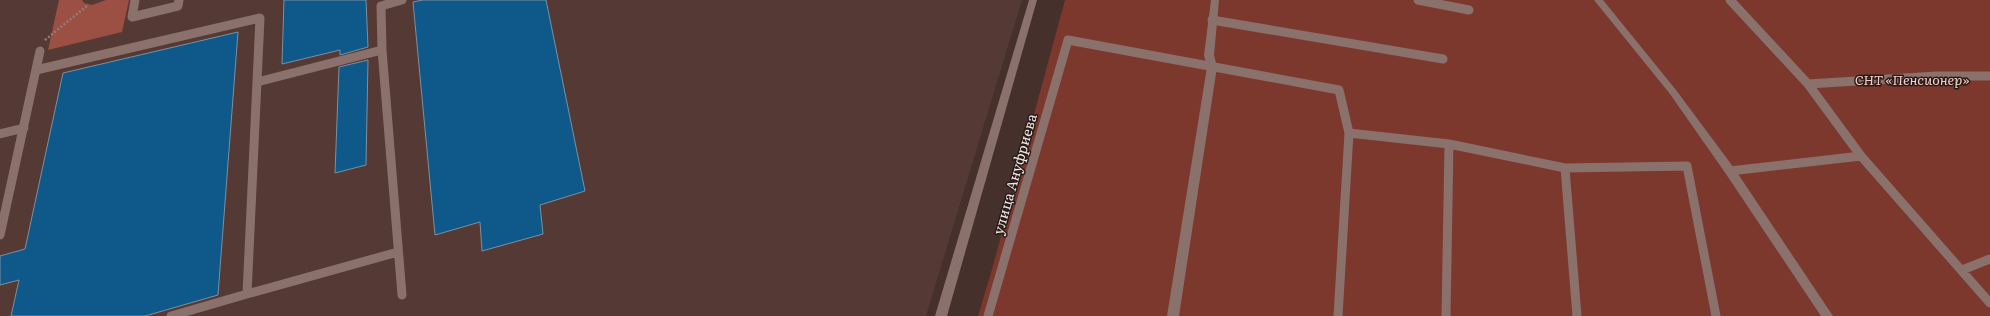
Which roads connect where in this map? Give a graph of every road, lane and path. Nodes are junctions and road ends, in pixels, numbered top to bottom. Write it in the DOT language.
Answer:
graph roads {
  1 [pos="135,0"];
  2 [pos="179,0"];
  3 [pos="402,0"];
  4 [pos="1033,0"];
  5 [pos="1214,0"];
  6 [pos="1418,0"];
  7 [pos="1598,0"];
  8 [pos="1730,0"];
  9 [pos="88,5"];
  10 [pos="1468,10"];
  11 [pos="1212,20"];
  12 [pos="43,41"];
  13 [pos="382,50"];
  14 [pos="40,51"];
  15 [pos="1443,58"];
  16 [pos="1212,67"];
  17 [pos="36,70"];
  18 [pos="1990,76"];
  19 [pos="257,82"];
  20 [pos="1808,84"];
  21 [pos="24,128"];
  22 [pos="1349,133"];
  23 [pos="0,134"];
  24 [pos="1449,144"];
  25 [pos="1861,156"];
  26 [pos="1565,168"];
  27 [pos="1730,171"];
  28 [pos="0,235"];
  29 [pos="398,252"];
  30 [pos="1990,259"];
  31 [pos="1962,270"];
  32 [pos="246,294"];
  33 [pos="402,295"];
  34 [pos="1990,303"];
  35 [pos="171,316"];
  36 [pos="941,316"];
  37 [pos="988,316"];
  38 [pos="1173,316"];
  39 [pos="1338,316"];
  40 [pos="1446,316"];
  41 [pos="1577,316"];
  42 [pos="1716,316"];
  43 [pos="1827,316"];
  1 -- 2 [label="lane"];
  3 -- 13 [label="lane"];
  4 -- 36 [label="street"];
  5 -- 11 [label="street"];
  6 -- 10 [label="lane"];
  7 -- 27 [label="street"];
  8 -- 20 [label="lane"];
  9 -- 12 [label="path"];
  11 -- 15 [label="lane"];
  11 -- 16 [label="street"];
  13 -- 19 [label="lane"];
  13 -- 29 [label="lane"];
  14 -- 17 [label="lane"];
  16 -- 22 [label="lane"];
  16 -- 37 [label="lane, улица Ануфриева"];
  16 -- 38 [label="street"];
  17 -- 19 [label="lane"];
  17 -- 21 [label="lane"];
  18 -- 20 [label="lane"];
  19 -- 32 [label="lane"];
  20 -- 25 [label="lane"];
  21 -- 23 [label="lane"];
  21 -- 28 [label="lane"];
  22 -- 24 [label="lane"];
  22 -- 39 [label="lane"];
  24 -- 26 [label="lane"];
  24 -- 40 [label="lane"];
  25 -- 27 [label="lane"];
  25 -- 31 [label="lane"];
  26 -- 41 [label="lane"];
  26 -- 42 [label="lane"];
  27 -- 43 [label="street"];
  29 -- 32 [label="lane"];
  29 -- 33 [label="lane"];
  30 -- 31 [label="lane"];
  31 -- 34 [label="lane"];
  32 -- 35 [label="lane"];
}
